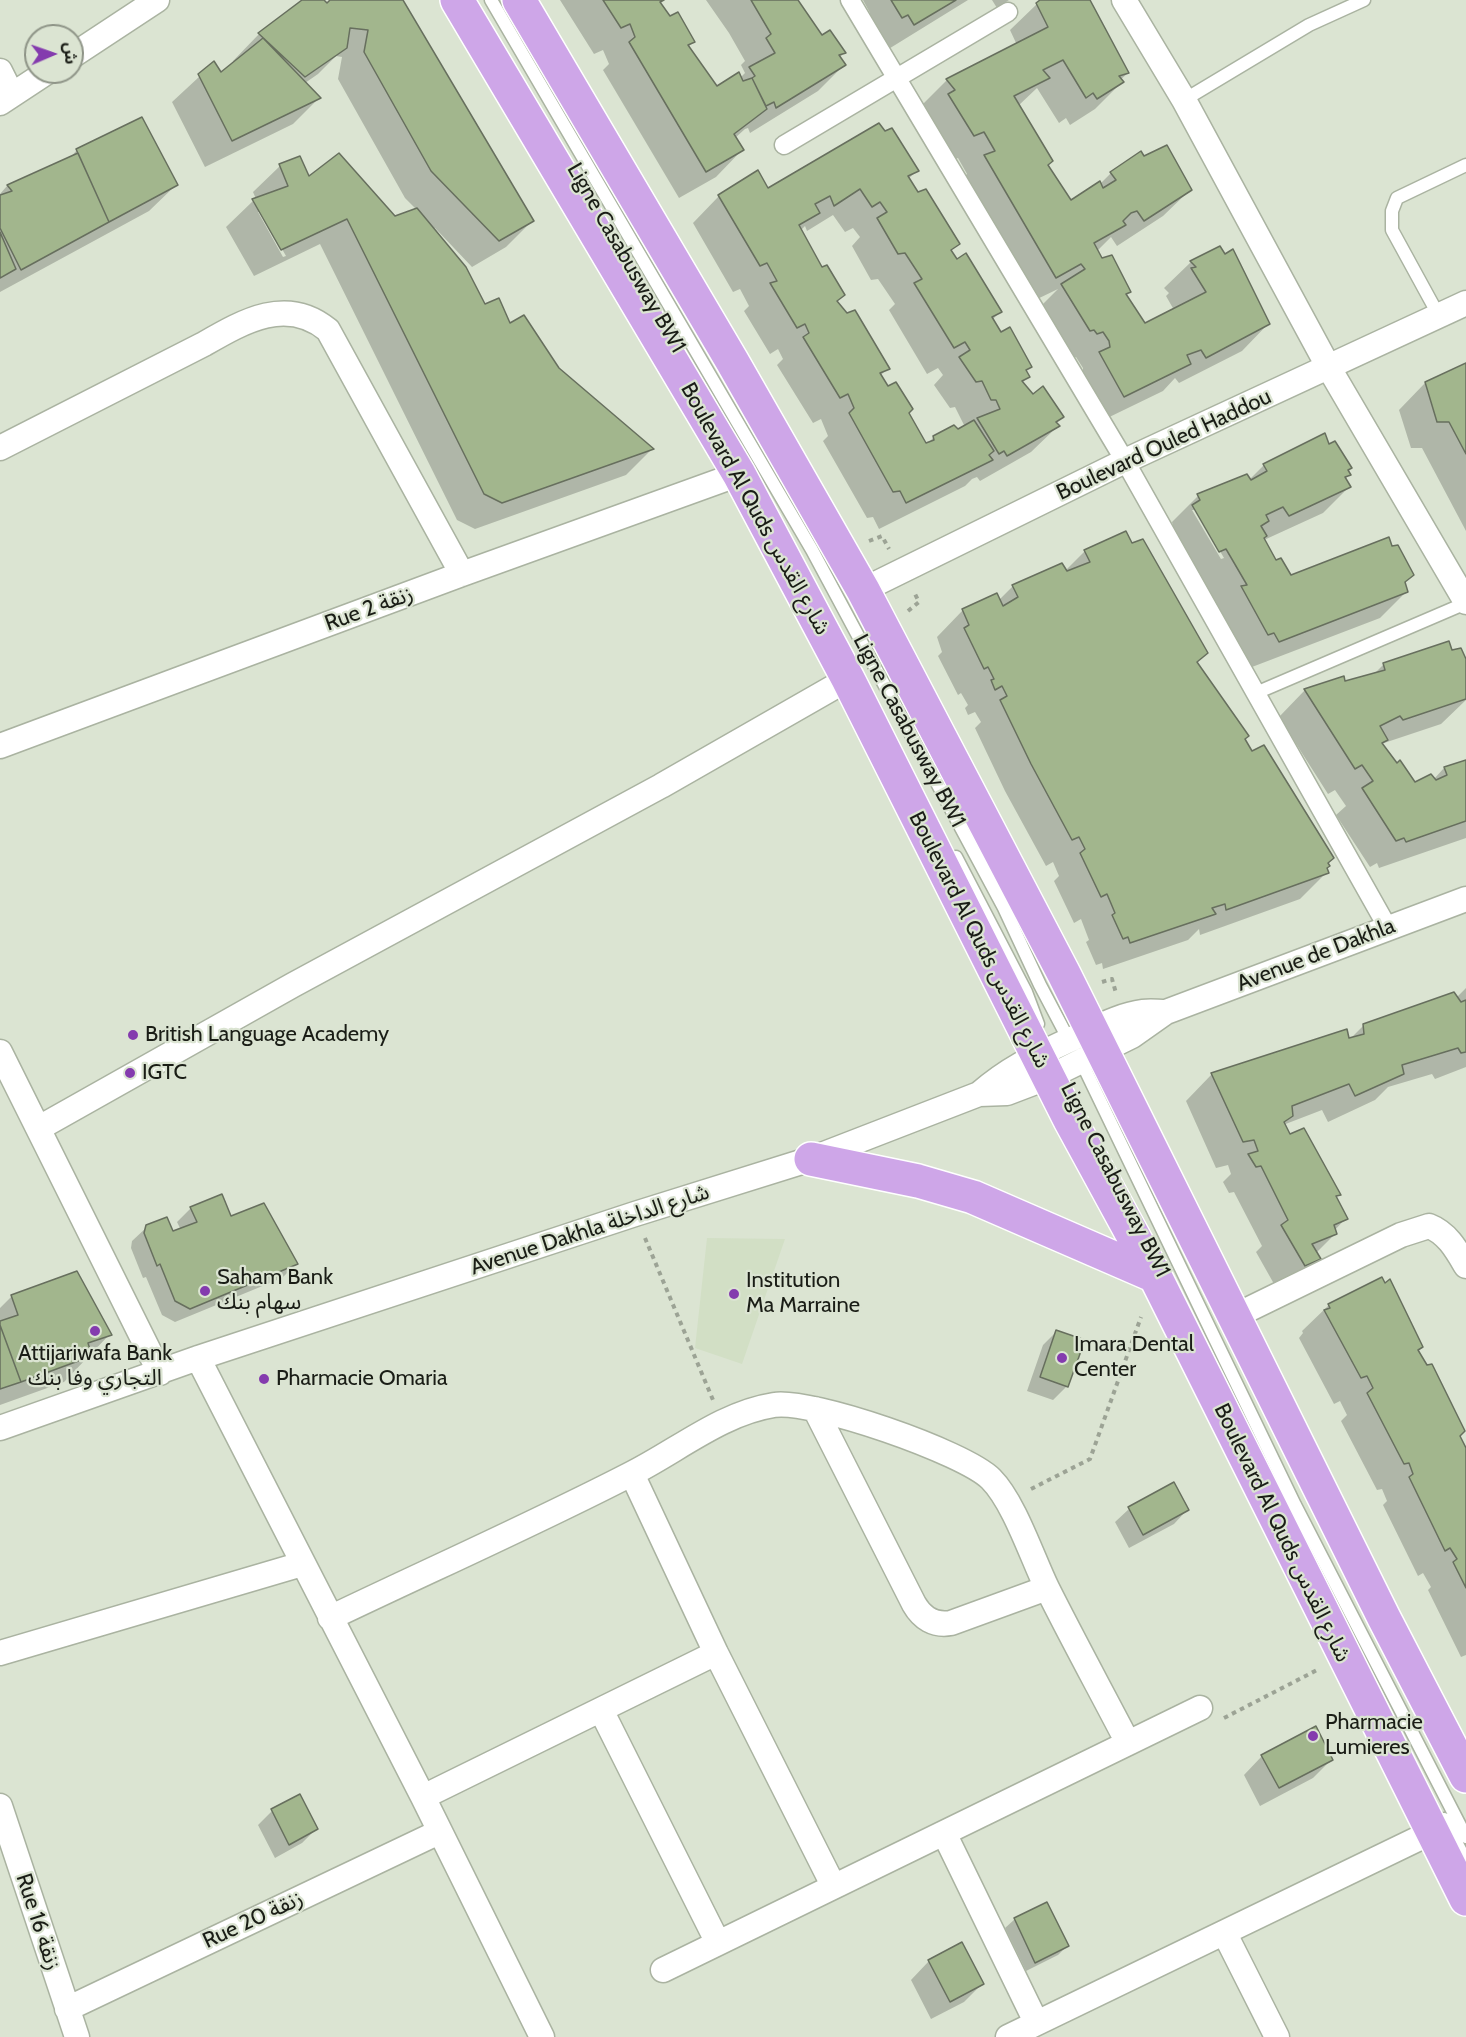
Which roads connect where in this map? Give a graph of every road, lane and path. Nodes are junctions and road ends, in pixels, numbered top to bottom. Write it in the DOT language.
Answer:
graph roads {
  1 [pos="157,0"];
  2 [pos="457,0"];
  3 [pos="490,0"];
  4 [pos="519,0"];
  5 [pos="850,0"];
  6 [pos="1124,0"];
  7 [pos="1364,0"];
  8 [pos="1008,12"];
  9 [pos="84,48"];
  10 [pos="0,71"];
  11 [pos="896,78"];
  12 [pos="29,84"];
  13 [pos="6,99"];
  14 [pos="1184,100"];
  15 [pos="784,145"];
  16 [pos="1466,165"];
  17 [pos="1466,303"];
  18 [pos="657,312"];
  19 [pos="1439,316"];
  20 [pos="1329,368"];
  21 [pos="0,447"];
  22 [pos="1125,462"];
  23 [pos="740,474"];
  24 [pos="788,538"];
  25 [pos="462,574"];
  26 [pos="863,590"];
  27 [pos="1466,603"];
  28 [pos="848,680"];
  29 [pos="1256,693"];
  30 [pos="0,747"];
  31 [pos="949,843"];
  32 [pos="1466,899"];
  33 [pos="1388,927"];
  34 [pos="0,1052"];
  35 [pos="1067,1055"];
  36 [pos="39,1128"];
  37 [pos="811,1159"];
  38 [pos="635,1214"];
  39 [pos="1466,1266"];
  40 [pos="1155,1276"];
  41 [pos="1233,1317"];
  42 [pos="198,1358"];
  43 [pos="160,1373"];
  44 [pos="815,1409"];
  45 [pos="722,1423"];
  46 [pos="0,1428"];
  47 [pos="632,1474"];
  48 [pos="1007,1501"];
  49 [pos="302,1563"];
  50 [pos="1047,1588"];
  51 [pos="330,1618"];
  52 [pos="0,1653"];
  53 [pos="716,1653"];
  54 [pos="1343,1656"];
  55 [pos="1200,1708"];
  56 [pos="601,1710"];
  57 [pos="1128,1743"];
  58 [pos="1466,1776"];
  59 [pos="423,1797"];
  60 [pos="0,1806"];
  61 [pos="439,1832"];
  62 [pos="1431,1832"];
  63 [pos="944,1833"];
  64 [pos="1466,1837"];
  65 [pos="1466,1862"];
  66 [pos="833,1885"];
  67 [pos="1466,1899"];
  68 [pos="1225,1934"];
  69 [pos="718,1943"];
  70 [pos="663,1970"];
  71 [pos="67,2009"];
  72 [pos="1036,2022"];
  73 [pos="77,2037"];
  74 [pos="542,2037"];
  75 [pos="1008,2037"];
  76 [pos="1277,2037"];
  1 -- 9 [label="street"];
  2 -- 23 [label="main road, Boulevard Al Quds شارع القدس"];
  3 -- 35 [label="lane, Ligne Casabusway BW1"];
  4 -- 26 [label="main road, Boulevard Al Quds شارع القدس"];
  5 -- 11 [label="street"];
  6 -- 14 [label="street"];
  7 -- 14 [label="lane"];
  8 -- 11 [label="street"];
  10 -- 13 [label="street"];
  11 -- 15 [label="street"];
  11 -- 22 [label="street"];
  12 -- 13 [label="street"];
  14 -- 20 [label="street"];
  16 -- 19 [label="lane"];
  17 -- 19 [label="street, Boulevard Ouled Haddou"];
  18 -- 24 [label="lane, Ligne Casabusway BW1"];
  19 -- 20 [label="street, Boulevard Ouled Haddou"];
  20 -- 22 [label="street, Boulevard Ouled Haddou"];
  20 -- 27 [label="street"];
  21 -- 25 [label="street"];
  22 -- 26 [label="street, Boulevard Ouled Haddou"];
  22 -- 29 [label="street"];
  23 -- 25 [label="street, Rue 2 زنقة"];
  23 -- 28 [label="main road, Boulevard Al Quds شارع القدس"];
  25 -- 30 [label="street, Rue 2 زنقة"];
  26 -- 35 [label="main road, Boulevard Al Quds شارع القدس"];
  27 -- 29 [label="lane"];
  28 -- 35 [label="main road, Boulevard Al Quds شارع القدس"];
  28 -- 36 [label="street"];
  29 -- 33 [label="street"];
  31 -- 35 [label="lane, Ligne Casabusway BW1"];
  32 -- 33 [label="street, Avenue de Dakhla"];
  33 -- 35 [label="street, Avenue de Dakhla"];
  34 -- 36 [label="street"];
  35 -- 37 [label="street, Avenue Dakhla شارع الداخلة"];
  35 -- 40 [label="main road, Boulevard Al Quds شارع القدس"];
  35 -- 41 [label="main road, Boulevard Al Quds شارع القدس"];
  35 -- 64 [label="lane, Ligne Casabusway BW1"];
  35 -- 65 [label="lane, Ligne Casabusway BW1"];
  36 -- 43 [label="street"];
  37 -- 38 [label="street, Avenue Dakhla شارع الداخلة"];
  37 -- 40 [label="main road"];
  38 -- 42 [label="street, Avenue Dakhla شارع الداخلة"];
  38 -- 45 [label="path"];
  39 -- 41 [label="street"];
  40 -- 48 [label="path"];
  40 -- 54 [label="main road, Boulevard Al Quds شارع القدس"];
  41 -- 58 [label="main road, Boulevard Al Quds شارع القدس"];
  42 -- 43 [label="street, Avenue Dakhla شارع الداخلة"];
  42 -- 49 [label="street"];
  43 -- 46 [label="street, Avenue Dakhla شارع الداخلة"];
  44 -- 45 [label="street"];
  44 -- 48 [label="street"];
  44 -- 50 [label="street"];
  45 -- 47 [label="street"];
  47 -- 51 [label="street"];
  47 -- 53 [label="street"];
  48 -- 50 [label="street"];
  49 -- 51 [label="street"];
  49 -- 52 [label="street"];
  50 -- 57 [label="street"];
  51 -- 59 [label="street"];
  53 -- 56 [label="street"];
  53 -- 66 [label="street"];
  54 -- 55 [label="path"];
  54 -- 62 [label="main road, Boulevard Al Quds شارع القدس"];
  55 -- 57 [label="street"];
  56 -- 59 [label="street"];
  56 -- 69 [label="street"];
  57 -- 63 [label="street"];
  59 -- 61 [label="street"];
  60 -- 71 [label="street, Rue 16 زنقة"];
  61 -- 71 [label="street, Rue 20 زنقة"];
  61 -- 74 [label="street"];
  62 -- 67 [label="main road, Boulevard Al Quds شارع القدس"];
  62 -- 68 [label="street"];
  63 -- 66 [label="street"];
  63 -- 72 [label="street"];
  66 -- 69 [label="street"];
  68 -- 72 [label="street"];
  68 -- 76 [label="street"];
  69 -- 70 [label="street"];
  71 -- 73 [label="street, Rue 16 زنقة"];
  72 -- 75 [label="street"];
}
